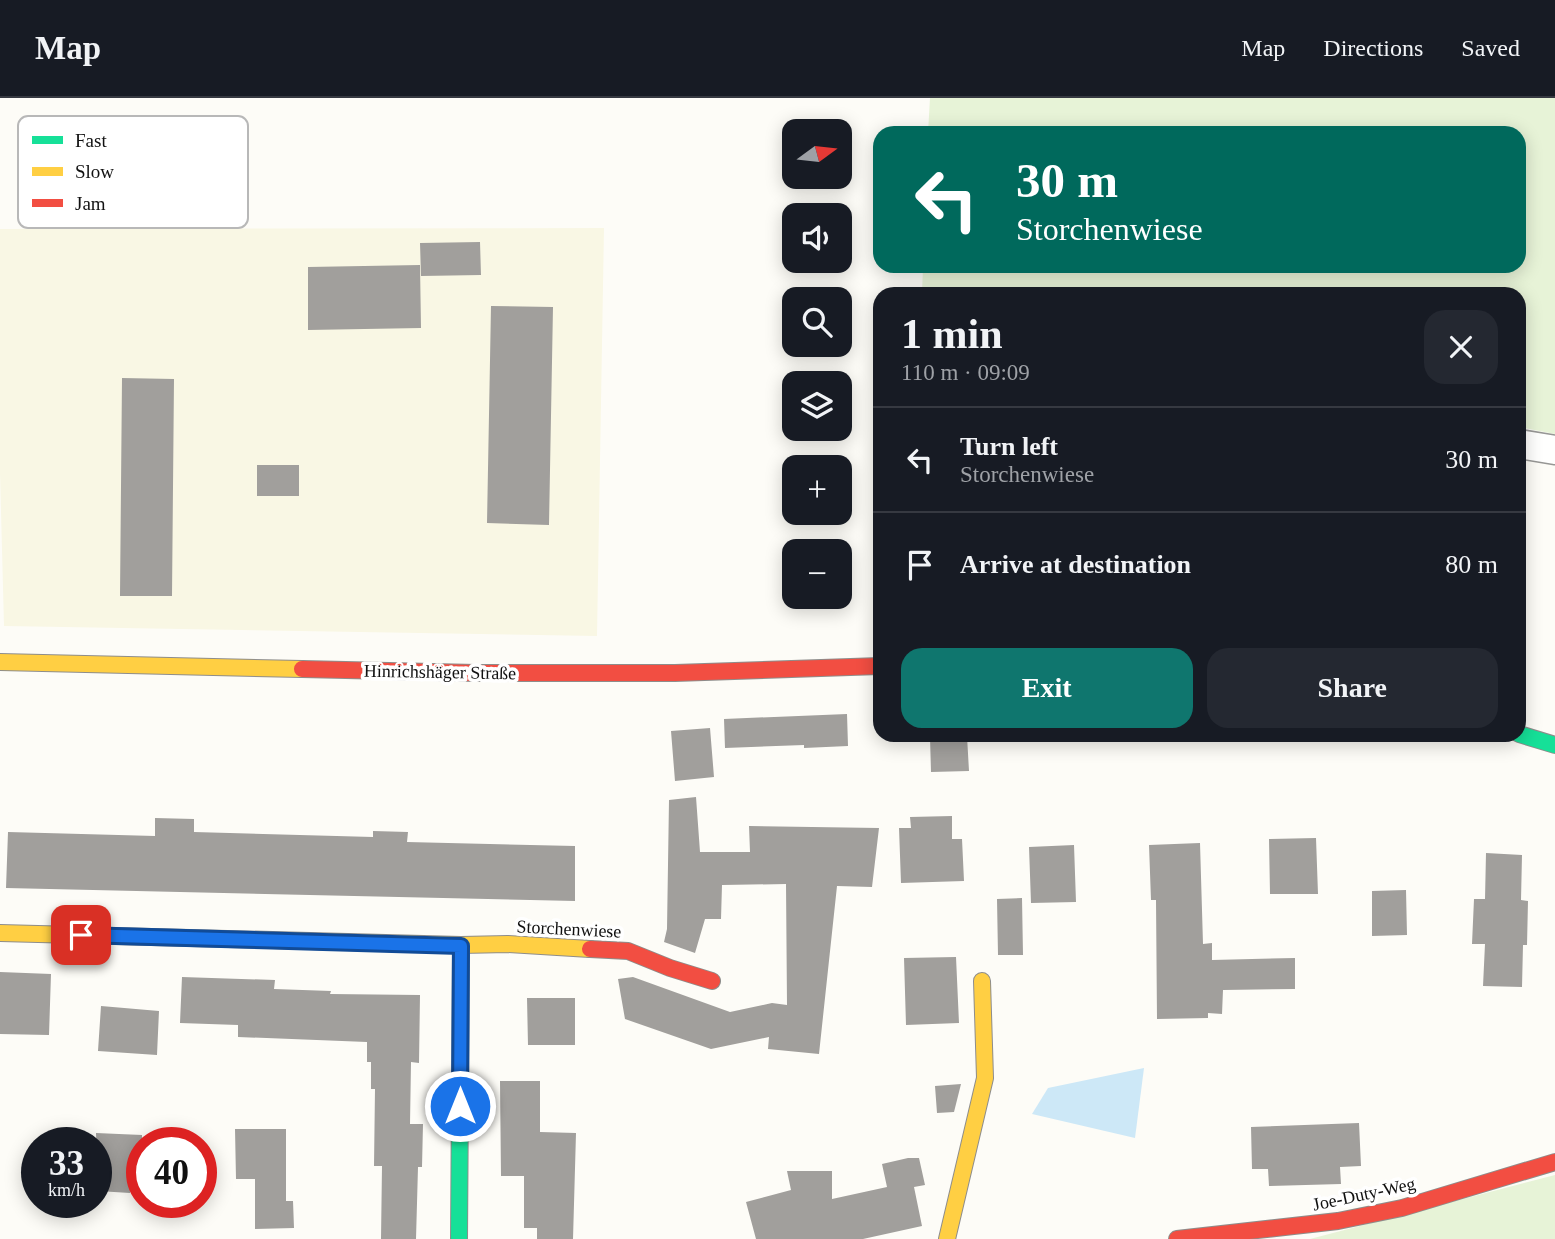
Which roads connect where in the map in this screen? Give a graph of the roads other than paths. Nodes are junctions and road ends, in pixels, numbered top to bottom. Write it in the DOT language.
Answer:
graph roads {
  1 [pos="1526,445"];
  2 [pos="1555,450"];
  3 [pos="0,662"];
  4 [pos="873,666"];
  5 [pos="1526,736"];
  6 [pos="1555,745"];
  7 [pos="0,933"];
  8 [pos="461,946"];
  9 [pos="712,981"];
  10 [pos="982,981"];
  11 [pos="1555,1162"];
  12 [pos="459,1239"];
  13 [pos="947,1239"];
  14 [pos="1177,1239"];
  1 -- 2 [label="street"];
  3 -- 4 [label="street, Hinrichshäger Straße"];
  5 -- 6 [label="street"];
  7 -- 8 [label="street, Storchenwiese"];
  8 -- 9 [label="street, Storchenwiese"];
  8 -- 12 [label="street"];
  10 -- 13 [label="street"];
  11 -- 14 [label="street, Joe-Duty-Weg"];
}
